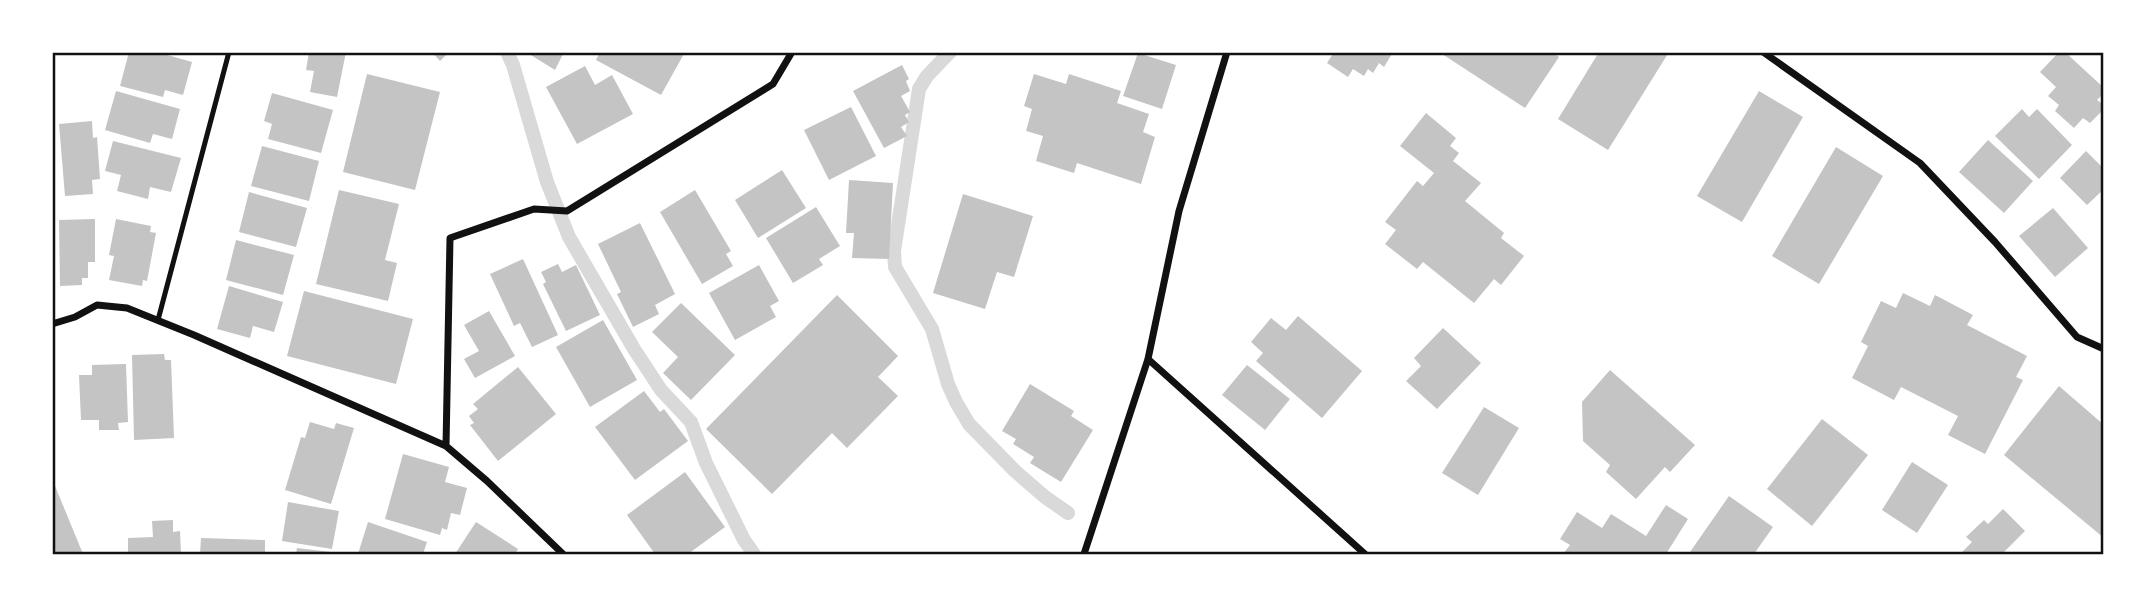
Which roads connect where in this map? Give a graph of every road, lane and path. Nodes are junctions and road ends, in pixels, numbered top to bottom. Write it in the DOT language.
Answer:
graph roads {
  1 [pos="229,52"];
  2 [pos="792,52"];
  3 [pos="1227,52"];
  4 [pos="1763,52"];
  5 [pos="158,320"];
  6 [pos="52,324"];
  7 [pos="2104,349"];
  8 [pos="1148,359"];
  9 [pos="446,446"];
  10 [pos="563,555"];
  11 [pos="1084,555"];
  12 [pos="1365,555"];
  1 -- 5 [label="lane"];
  2 -- 9 [label="street"];
  3 -- 8 [label="street"];
  4 -- 7 [label="street"];
  5 -- 6 [label="street"];
  5 -- 9 [label="street"];
  8 -- 11 [label="street"];
  8 -- 12 [label="street"];
  9 -- 10 [label="street"];
}
